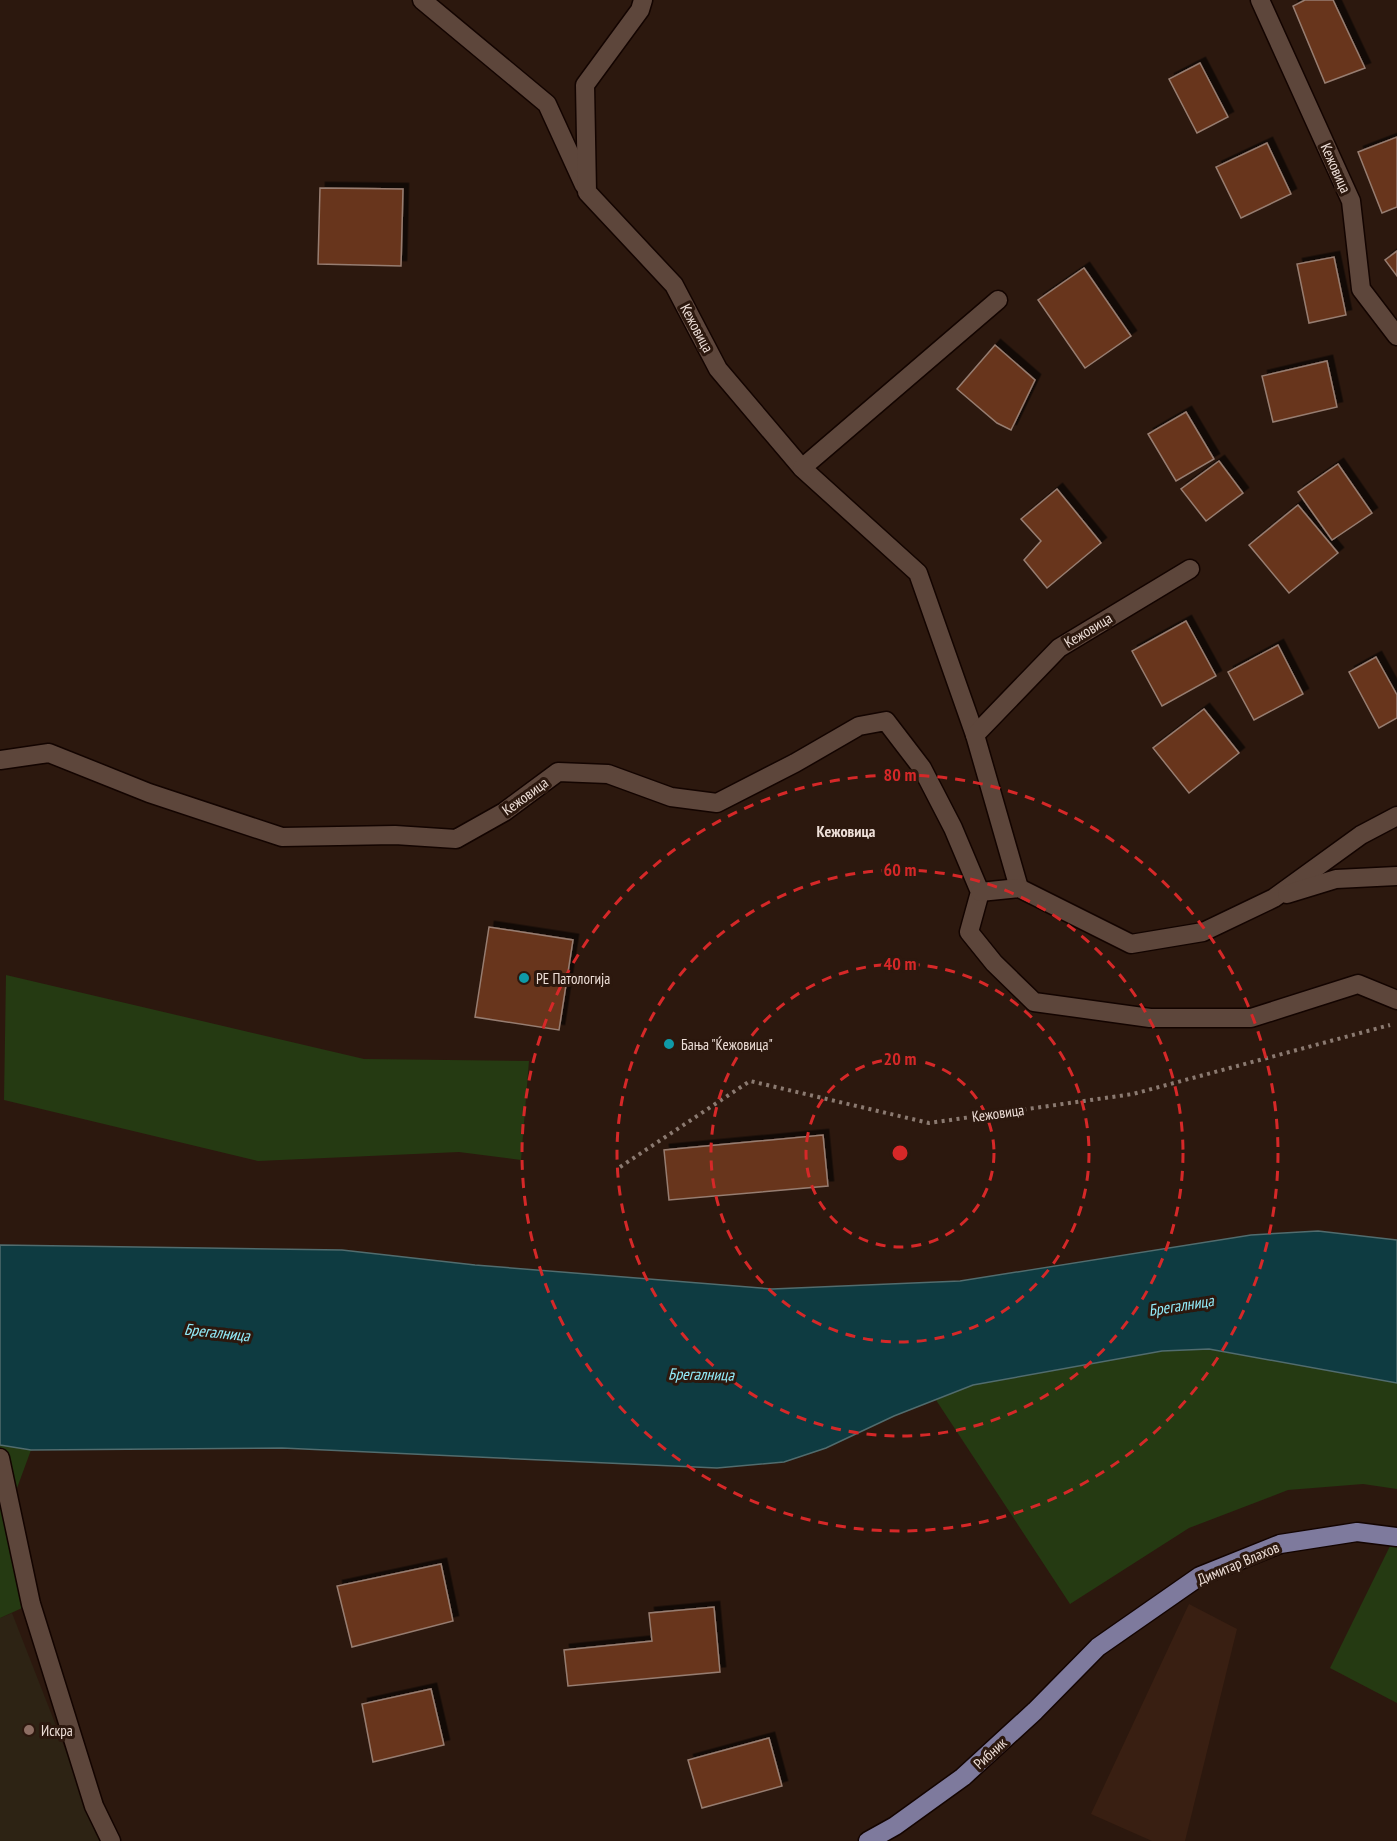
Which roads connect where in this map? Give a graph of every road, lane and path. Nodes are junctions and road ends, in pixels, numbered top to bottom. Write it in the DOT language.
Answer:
graph roads {
  1 [pos="422,0"];
  2 [pos="643,0"];
  3 [pos="1260,0"];
  4 [pos="587,192"];
  5 [pos="998,300"];
  6 [pos="1397,336"];
  7 [pos="802,468"];
  8 [pos="1190,569"];
  9 [pos="975,735"];
  10 [pos="0,760"];
  11 [pos="1397,816"];
  12 [pos="1397,876"];
  13 [pos="1019,888"];
  14 [pos="980,892"];
  15 [pos="1274,898"];
  16 [pos="1397,1000"];
  17 [pos="1397,1023"];
  18 [pos="620,1167"];
  19 [pos="0,1458"];
  20 [pos="1397,1538"];
  21 [pos="1098,1647"];
  22 [pos="111,1841"];
  23 [pos="868,1841"];
  1 -- 4 [label="street, Кежовица"];
  2 -- 4 [label="street"];
  3 -- 6 [label="street, Кежовица"];
  4 -- 7 [label="street, Кежовица"];
  5 -- 7 [label="street"];
  7 -- 9 [label="street, Кежовица"];
  8 -- 9 [label="street, Кежовица"];
  9 -- 13 [label="street, Кежовица"];
  10 -- 14 [label="street, Кежовица"];
  11 -- 15 [label="street"];
  12 -- 15 [label="street"];
  13 -- 14 [label="street"];
  13 -- 15 [label="street"];
  14 -- 16 [label="street"];
  17 -- 18 [label="path, Кежовица"];
  19 -- 22 [label="street"];
  20 -- 21 [label="main road, Димитар Влахов"];
  21 -- 23 [label="main road, Рибник"];
}
